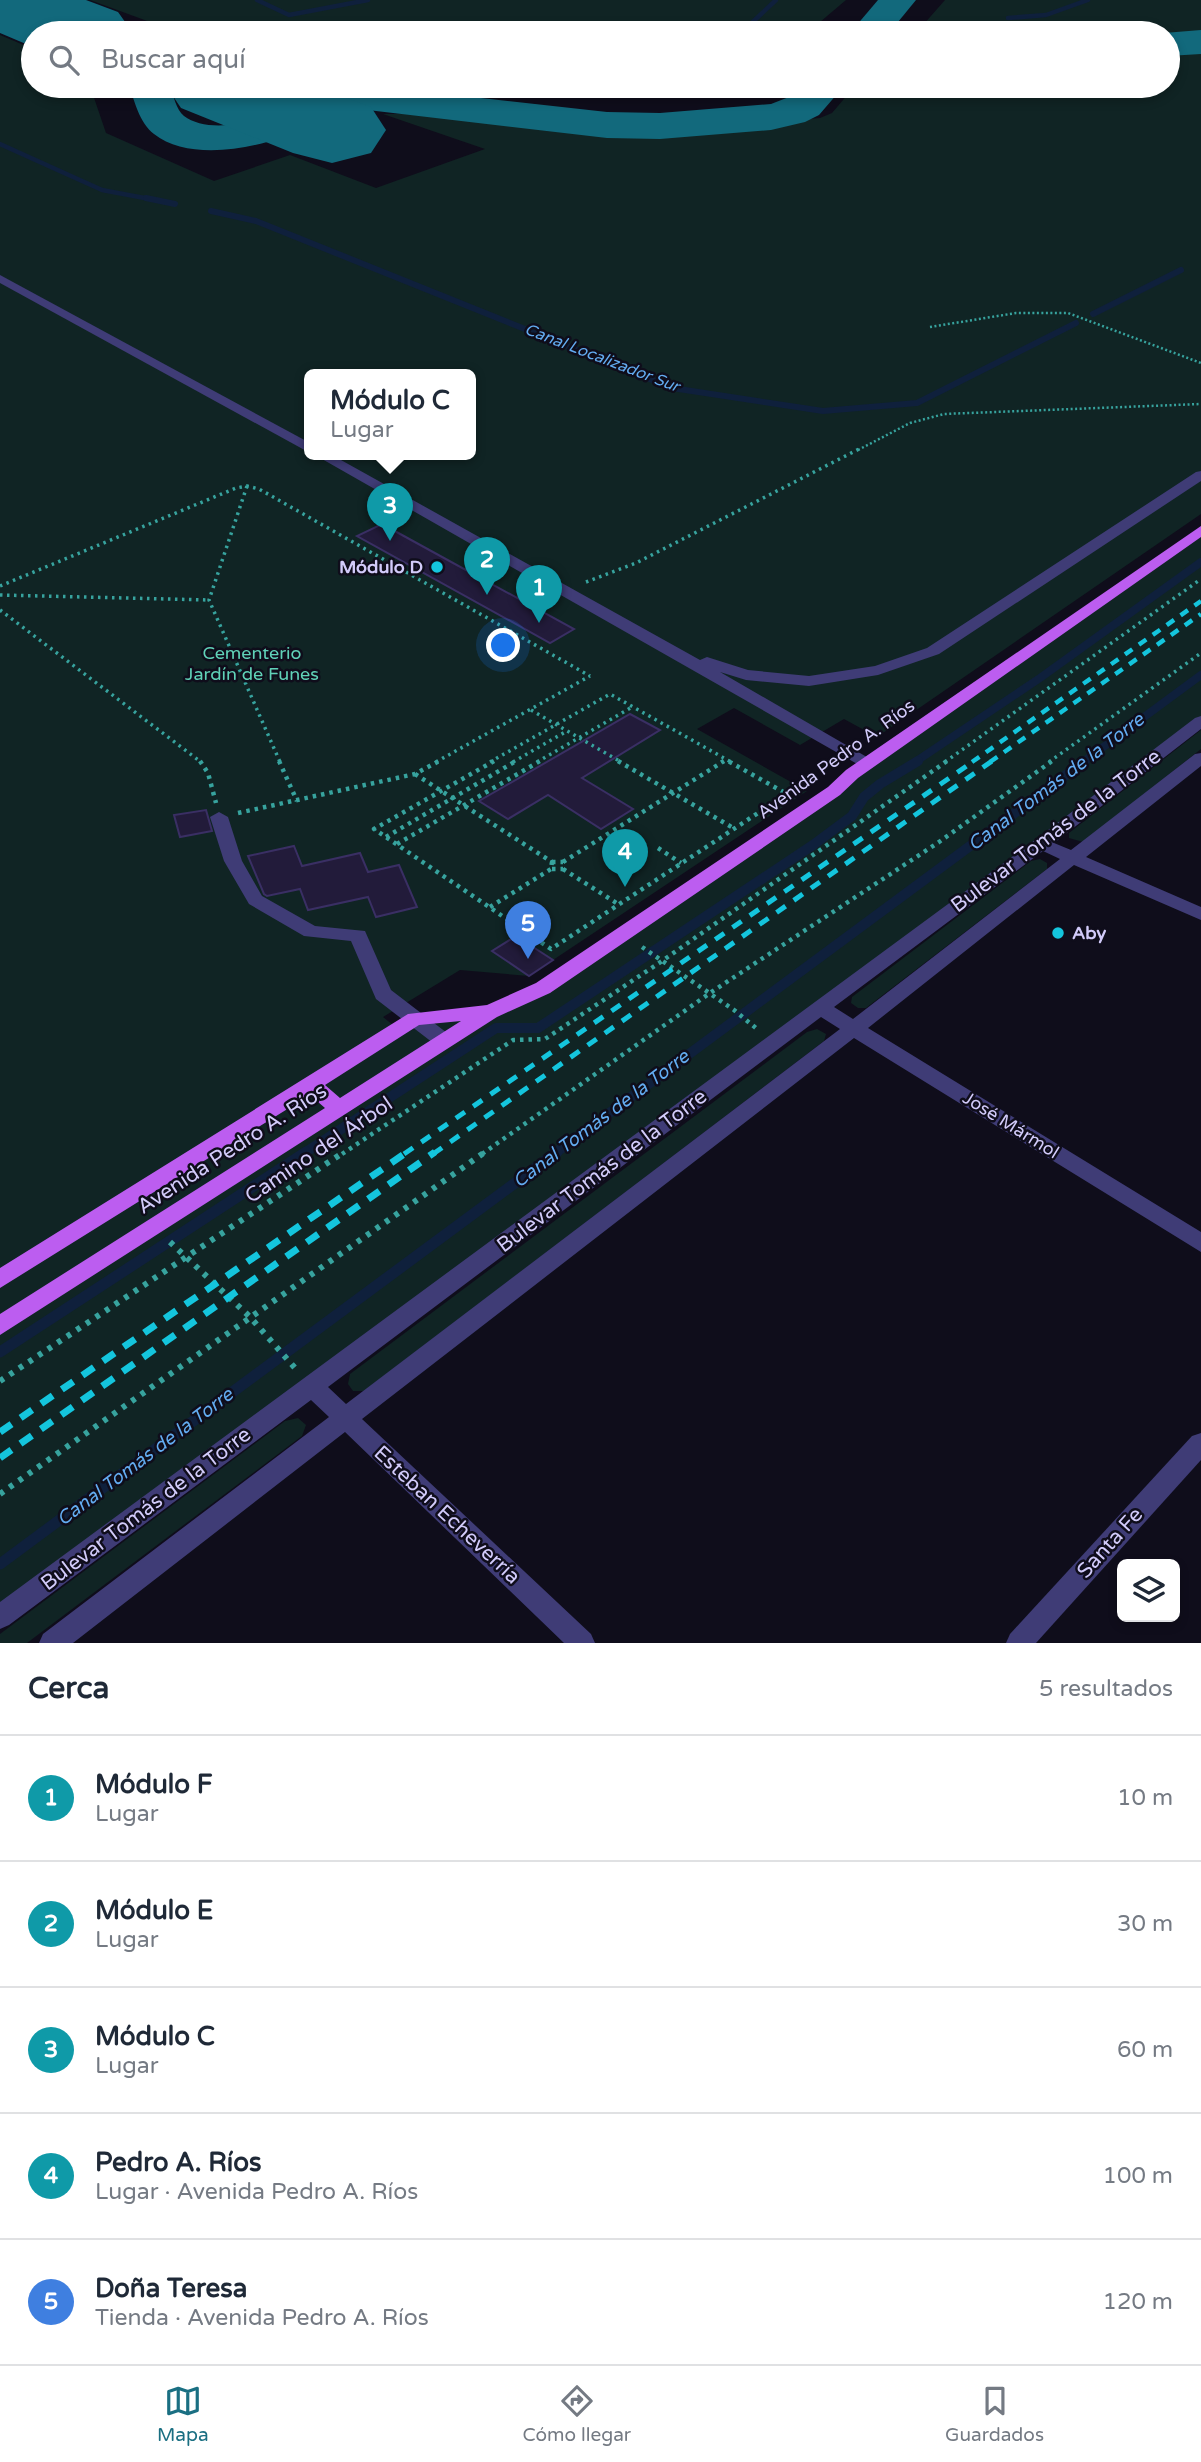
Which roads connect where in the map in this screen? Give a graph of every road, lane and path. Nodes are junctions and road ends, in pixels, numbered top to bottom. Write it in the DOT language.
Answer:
graph roads {
  1 [pos="0,278"];
  2 [pos="930,327"];
  3 [pos="1201,363"];
  4 [pos="1201,404"];
  5 [pos="304,446"];
  6 [pos="331,460"];
  7 [pos="1201,475"];
  8 [pos="247,486"];
  9 [pos="1201,530"];
  10 [pos="1201,579"];
  11 [pos="0,586"];
  12 [pos="565,590"];
  13 [pos="0,595"];
  14 [pos="209,600"];
  15 [pos="0,610"];
  16 [pos="677,653"];
  17 [pos="1201,653"];
  18 [pos="632,707"];
  19 [pos="531,709"];
  20 [pos="1201,721"];
  21 [pos="557,724"];
  22 [pos="568,731"];
  23 [pos="579,738"];
  24 [pos="1201,758"];
  25 [pos="726,760"];
  26 [pos="866,764"];
  27 [pos="415,774"];
  28 [pos="441,791"];
  29 [pos="673,793"];
  30 [pos="452,798"];
  31 [pos="297,801"];
  32 [pos="463,805"];
  33 [pos="219,817"];
  34 [pos="734,828"];
  35 [pos="386,837"];
  36 [pos="758,843"];
  37 [pos="397,844"];
  38 [pos="1041,844"];
  39 [pos="658,848"];
  40 [pos="1072,858"];
  41 [pos="552,862"];
  42 [pos="563,862"];
  43 [pos="681,863"];
  44 [pos="551,869"];
  45 [pos="562,869"];
  46 [pos="618,905"];
  47 [pos="490,907"];
  48 [pos="1201,914"];
  49 [pos="643,920"];
  50 [pos="650,952"];
  51 [pos="662,961"];
  52 [pos="710,993"];
  53 [pos="821,1008"];
  54 [pos="490,1012"];
  55 [pos="415,1018"];
  56 [pos="745,1021"];
  57 [pos="854,1028"];
  58 [pos="444,1041"];
  59 [pos="311,1084"];
  60 [pos="340,1109"];
  61 [pos="1201,1243"];
  62 [pos="175,1247"];
  63 [pos="186,1257"];
  64 [pos="0,1279"];
  65 [pos="250,1317"];
  66 [pos="0,1326"];
  67 [pos="292,1364"];
  68 [pos="0,1381"];
  69 [pos="312,1386"];
  70 [pos="345,1418"];
  71 [pos="1201,1443"];
  72 [pos="0,1494"];
  73 [pos="0,1617"];
  74 [pos="52,1643"];
  75 [pos="582,1643"];
  76 [pos="1019,1643"];
  1 -- 5 [label="street"];
  2 -- 3 [label="path"];
  4 -- 12 [label="path"];
  6 -- 12 [label="street"];
  7 -- 16 [label="street"];
  8 -- 11 [label="path"];
  8 -- 14 [label="path"];
  8 -- 19 [label="path"];
  9 -- 26 [label="main road, Avenida Pedro A. Ríos"];
  10 -- 51 [label="path, Camino del Árbol"];
  12 -- 16 [label="street"];
  13 -- 14 [label="path"];
  14 -- 31 [label="path"];
  15 -- 33 [label="path"];
  16 -- 26 [label="street"];
  17 -- 52 [label="path"];
  18 -- 21 [label="path"];
  18 -- 23 [label="path"];
  18 -- 25 [label="path"];
  19 -- 21 [label="path"];
  19 -- 27 [label="path"];
  20 -- 38 [label="street, Bulevar Tomás de la Torre"];
  21 -- 22 [label="path"];
  21 -- 28 [label="path"];
  22 -- 23 [label="path"];
  22 -- 30 [label="path"];
  23 -- 29 [label="path"];
  23 -- 32 [label="path"];
  24 -- 40 [label="street, Bulevar Tomás de la Torre"];
  25 -- 29 [label="path"];
  25 -- 34 [label="path"];
  26 -- 36 [label="main road, Avenida Pedro A. Ríos"];
  27 -- 28 [label="path"];
  27 -- 31 [label="path"];
  28 -- 30 [label="path"];
  28 -- 35 [label="path"];
  29 -- 34 [label="path"];
  29 -- 42 [label="path"];
  30 -- 32 [label="path"];
  30 -- 35 [label="path"];
  31 -- 33 [label="path"];
  32 -- 37 [label="path"];
  32 -- 41 [label="path"];
  33 -- 55 [label="street"];
  34 -- 36 [label="path"];
  34 -- 43 [label="path"];
  35 -- 37 [label="path"];
  36 -- 49 [label="main road, Avenida Pedro A. Ríos"];
  37 -- 47 [label="path"];
  38 -- 40 [label="street"];
  38 -- 53 [label="street, Bulevar Tomás de la Torre"];
  39 -- 43 [label="path"];
  40 -- 48 [label="street"];
  40 -- 57 [label="street, Bulevar Tomás de la Torre"];
  41 -- 42 [label="path"];
  41 -- 44 [label="path"];
  42 -- 45 [label="path"];
  43 -- 46 [label="path"];
  44 -- 45 [label="path"];
  44 -- 47 [label="path"];
  45 -- 46 [label="path"];
  46 -- 47 [label="path"];
  46 -- 49 [label="path"];
  49 -- 54 [label="main road, Avenida Pedro A. Ríos"];
  50 -- 51 [label="path"];
  51 -- 52 [label="path"];
  51 -- 63 [label="path, Camino del Árbol"];
  52 -- 56 [label="path"];
  52 -- 65 [label="path"];
  53 -- 57 [label="street, José Mármol"];
  53 -- 69 [label="street, Bulevar Tomás de la Torre"];
  54 -- 55 [label="main road, Avenida Pedro A. Ríos"];
  54 -- 58 [label="main road, Avenida Pedro A. Ríos"];
  55 -- 58 [label="street"];
  55 -- 59 [label="main road, Avenida Pedro A. Ríos"];
  57 -- 61 [label="street, José Mármol"];
  57 -- 70 [label="street, Bulevar Tomás de la Torre"];
  58 -- 60 [label="main road, Avenida Pedro A. Ríos"];
  59 -- 60 [label="main road"];
  59 -- 64 [label="main road, Avenida Pedro A. Ríos"];
  60 -- 66 [label="main road, Avenida Pedro A. Ríos"];
  62 -- 63 [label="path"];
  63 -- 65 [label="path"];
  63 -- 68 [label="path, Camino del Árbol"];
  65 -- 67 [label="path"];
  65 -- 72 [label="path"];
  69 -- 70 [label="street, Esteban Echeverría"];
  69 -- 73 [label="street, Bulevar Tomás de la Torre"];
  70 -- 74 [label="street, Bulevar Tomás de la Torre"];
  70 -- 75 [label="street, Esteban Echeverría"];
  71 -- 76 [label="street, Santa Fe"];
}
